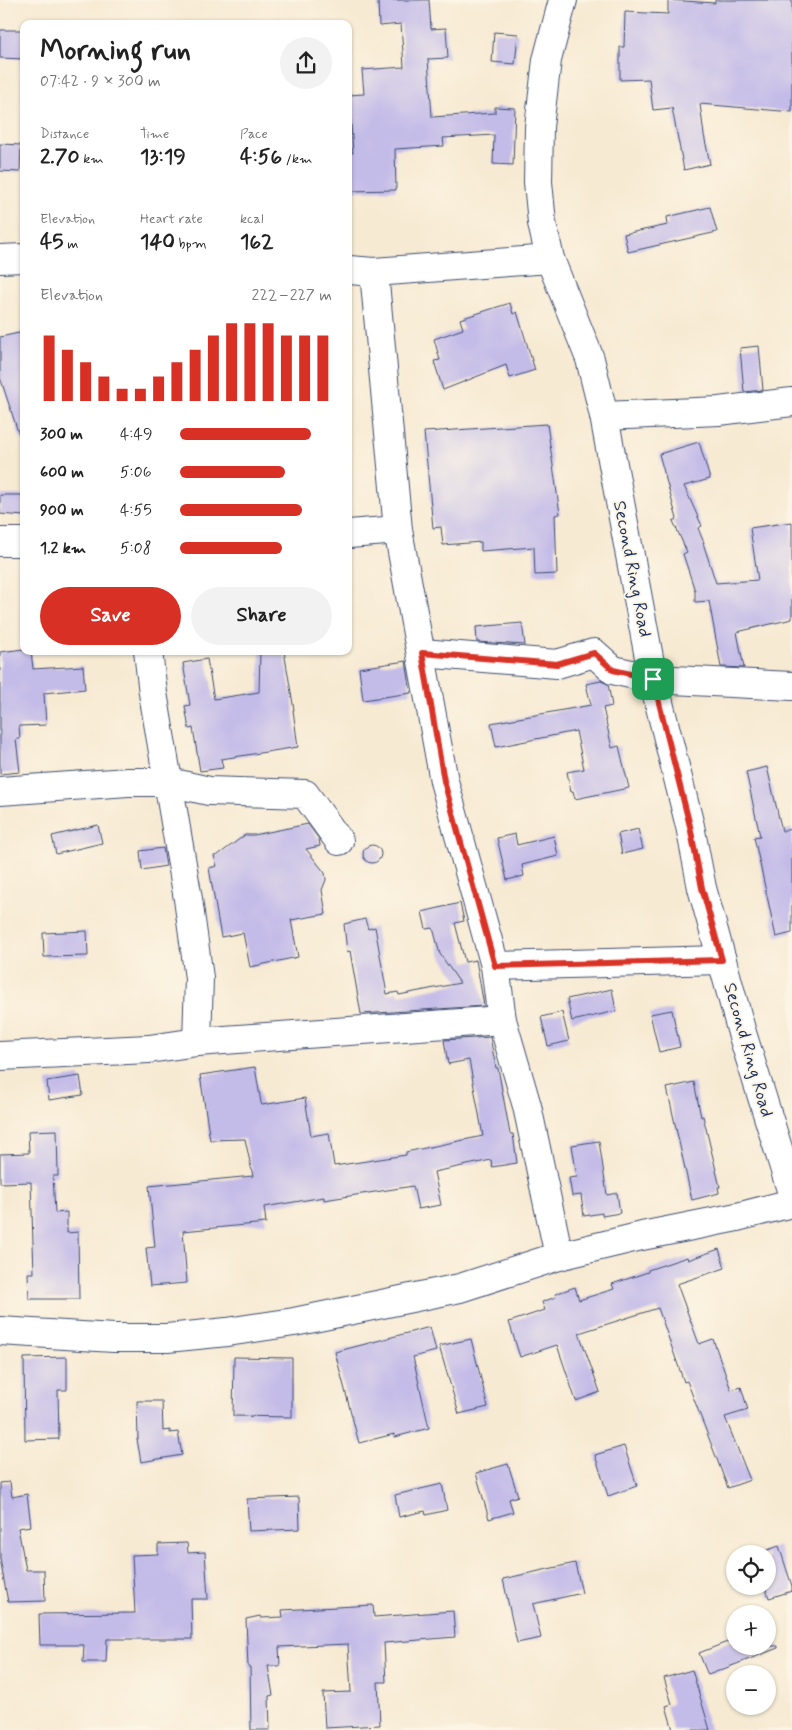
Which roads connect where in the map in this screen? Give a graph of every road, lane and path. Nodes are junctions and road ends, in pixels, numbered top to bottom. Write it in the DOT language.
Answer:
graph roads {
  1 [pos="563,0"];
  2 [pos="20,258"];
  3 [pos="0,259"];
  4 [pos="550,259"];
  5 [pos="362,271"];
  6 [pos="792,402"];
  7 [pos="604,416"];
  8 [pos="398,530"];
  9 [pos="352,534"];
  10 [pos="0,542"];
  11 [pos="20,542"];
  12 [pos="422,653"];
  13 [pos="149,655"];
  14 [pos="653,679"];
  15 [pos="792,686"];
  16 [pos="169,782"];
  17 [pos="0,791"];
  18 [pos="339,841"];
  19 [pos="722,960"];
  20 [pos="495,966"];
  21 [pos="502,1020"];
  22 [pos="197,1042"];
  23 [pos="0,1056"];
  24 [pos="792,1193"];
  25 [pos="792,1203"];
  26 [pos="559,1256"];
  27 [pos="0,1331"];
  1 -- 4 [label="street, Second Ring Road"];
  2 -- 3 [label="street"];
  4 -- 5 [label="street"];
  4 -- 7 [label="street, Second Ring Road"];
  5 -- 8 [label="street"];
  6 -- 7 [label="street"];
  7 -- 14 [label="street, Second Ring Road"];
  8 -- 9 [label="street"];
  8 -- 12 [label="street"];
  10 -- 11 [label="street"];
  12 -- 14 [label="street"];
  12 -- 20 [label="street"];
  13 -- 16 [label="street"];
  14 -- 15 [label="street"];
  14 -- 19 [label="street, Second Ring Road"];
  16 -- 17 [label="street"];
  16 -- 18 [label="street"];
  16 -- 22 [label="street"];
  19 -- 20 [label="street"];
  19 -- 24 [label="street, Second Ring Road"];
  20 -- 21 [label="street"];
  21 -- 22 [label="street"];
  21 -- 26 [label="street"];
  22 -- 23 [label="street"];
  25 -- 26 [label="street"];
  26 -- 27 [label="street"];
}
